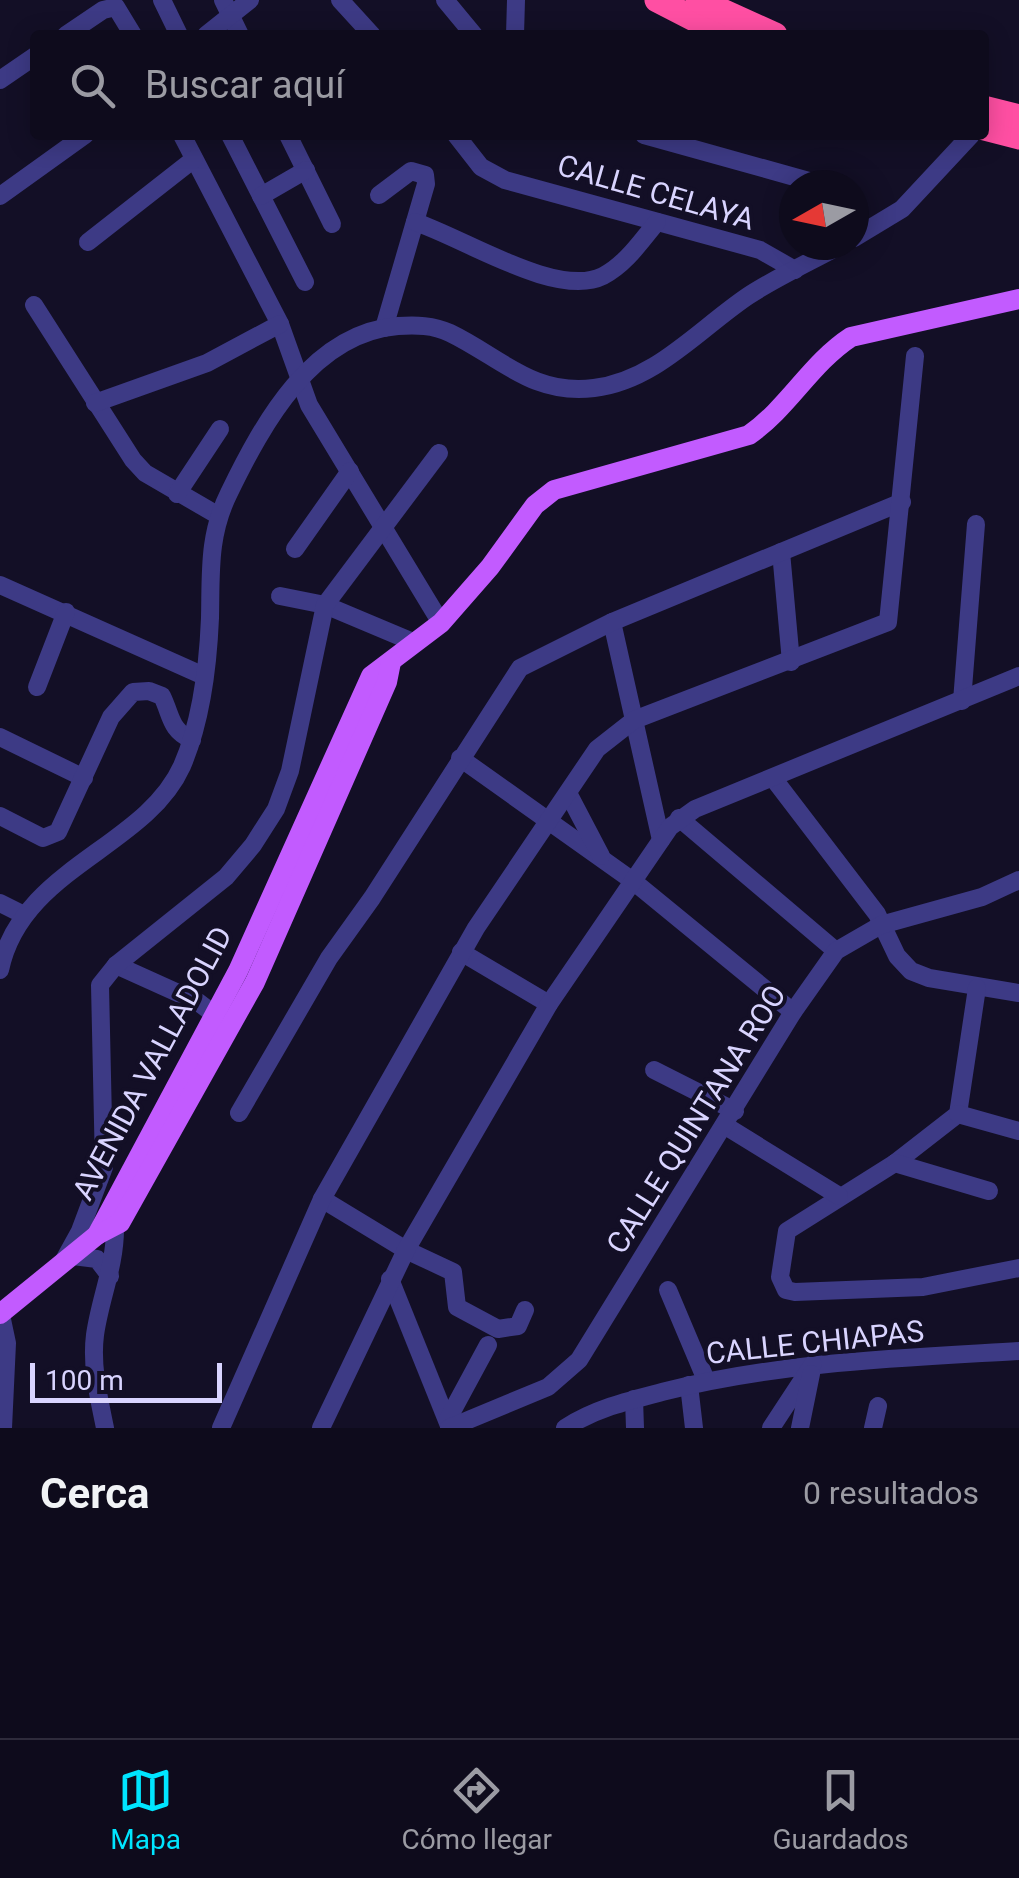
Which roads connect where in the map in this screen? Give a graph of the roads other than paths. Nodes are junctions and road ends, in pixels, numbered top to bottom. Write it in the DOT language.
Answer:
graph roads {
  1 [pos="162,0"];
  2 [pos="250,0"];
  3 [pos="340,0"];
  4 [pos="445,0"];
  5 [pos="516,0"];
  6 [pos="658,0"];
  7 [pos="698,0"];
  8 [pos="227,8"];
  9 [pos="74,30"];
  10 [pos="130,30"];
  11 [pos="177,30"];
  12 [pos="210,30"];
  13 [pos="367,30"];
  14 [pos="470,30"];
  15 [pos="515,30"];
  16 [pos="715,30"];
  17 [pos="764,30"];
  18 [pos="30,59"];
  19 [pos="0,80"];
  20 [pos="1019,105"];
  21 [pos="989,109"];
  22 [pos="1019,117"];
  23 [pos="989,123"];
  24 [pos="989,128"];
  25 [pos="1019,137"];
  26 [pos="78,140"];
  27 [pos="184,140"];
  28 [pos="233,140"];
  29 [pos="291,140"];
  30 [pos="460,140"];
  31 [pos="662,140"];
  32 [pos="967,140"];
  33 [pos="194,159"];
  34 [pos="306,170"];
  35 [pos="779,173"];
  36 [pos="379,194"];
  37 [pos="0,196"];
  38 [pos="261,196"];
  39 [pos="415,222"];
  40 [pos="657,222"];
  41 [pos="332,224"];
  42 [pos="869,229"];
  43 [pos="88,242"];
  44 [pos="812,260"];
  45 [pos="794,270"];
  46 [pos="306,282"];
  47 [pos="1019,299"];
  48 [pos="34,305"];
  49 [pos="280,324"];
  50 [pos="384,328"];
  51 [pos="915,356"];
  52 [pos="300,380"];
  53 [pos="95,403"];
  54 [pos="220,429"];
  55 [pos="439,453"];
  56 [pos="350,470"];
  57 [pos="178,494"];
  58 [pos="902,502"];
  59 [pos="219,516"];
  60 [pos="976,524"];
  61 [pos="383,528"];
  62 [pos="296,549"];
  63 [pos="781,552"];
  64 [pos="0,585"];
  65 [pos="280,596"];
  66 [pos="325,605"];
  67 [pos="66,612"];
  68 [pos="612,622"];
  69 [pos="441,623"];
  70 [pos="412,642"];
  71 [pos="391,662"];
  72 [pos="791,662"];
  73 [pos="204,676"];
  74 [pos="1019,676"];
  75 [pos="37,686"];
  76 [pos="962,701"];
  77 [pos="634,720"];
  78 [pos="0,737"];
  79 [pos="192,740"];
  80 [pos="460,758"];
  81 [pos="84,778"];
  82 [pos="773,778"];
  83 [pos="568,794"];
  84 [pos="0,816"];
  85 [pos="680,818"];
  86 [pos="548,824"];
  87 [pos="661,840"];
  88 [pos="604,861"];
  89 [pos="1019,880"];
  90 [pos="632,881"];
  91 [pos="0,904"];
  92 [pos="24,916"];
  93 [pos="881,925"];
  94 [pos="836,951"];
  95 [pos="462,952"];
  96 [pos="116,965"];
  97 [pos="0,970"];
  98 [pos="977,988"];
  99 [pos="1019,993"];
  100 [pos="549,1004"];
  101 [pos="793,1012"];
  102 [pos="215,1015"];
  103 [pos="654,1070"];
  104 [pos="240,1113"];
  105 [pos="958,1114"];
  106 [pos="730,1118"];
  107 [pos="1019,1131"];
  108 [pos="895,1163"];
  109 [pos="988,1191"];
  110 [pos="839,1196"];
  111 [pos="322,1199"];
  112 [pos="106,1232"];
  113 [pos="406,1250"];
  114 [pos="68,1260"];
  115 [pos="1019,1268"];
  116 [pos="110,1276"];
  117 [pos="390,1279"];
  118 [pos="668,1290"];
  119 [pos="3,1307"];
  120 [pos="525,1310"];
  121 [pos="488,1345"];
  122 [pos="1019,1350"];
  123 [pos="813,1364"];
  124 [pos="698,1383"];
  125 [pos="634,1399"];
  126 [pos="878,1406"];
  127 [pos="449,1426"];
  128 [pos="3,1428"];
  129 [pos="105,1428"];
  130 [pos="221,1428"];
  131 [pos="322,1428"];
  132 [pos="566,1428"];
  133 [pos="635,1428"];
  134 [pos="694,1428"];
  135 [pos="772,1428"];
  136 [pos="800,1428"];
  137 [pos="873,1428"];
  1 -- 11 [label="street"];
  2 -- 8 [label="street"];
  3 -- 13 [label="street"];
  4 -- 14 [label="street"];
  5 -- 15 [label="street"];
  6 -- 16 [label="highway"];
  7 -- 17 [label="highway"];
  8 -- 12 [label="street"];
  9 -- 10 [label="street"];
  18 -- 19 [label="street"];
  20 -- 23 [label="street"];
  21 -- 22 [label="highway, bridge"];
  24 -- 25 [label="highway"];
  26 -- 37 [label="street"];
  27 -- 33 [label="street"];
  28 -- 38 [label="street"];
  29 -- 34 [label="street"];
  30 -- 40 [label="street, CALLE CELAYA"];
  31 -- 35 [label="street"];
  32 -- 42 [label="street"];
  33 -- 43 [label="street"];
  33 -- 49 [label="street"];
  34 -- 38 [label="street"];
  34 -- 41 [label="street"];
  36 -- 39 [label="street"];
  38 -- 46 [label="street"];
  39 -- 40 [label="street"];
  39 -- 50 [label="street"];
  40 -- 45 [label="street, CALLE CELAYA"];
  44 -- 45 [label="street"];
  45 -- 50 [label="street"];
  47 -- 69 [label="main road, AVENIDA VALLADOLID"];
  48 -- 53 [label="street"];
  49 -- 52 [label="street"];
  49 -- 53 [label="street"];
  50 -- 52 [label="street"];
  51 -- 58 [label="street"];
  52 -- 56 [label="street"];
  52 -- 59 [label="street"];
  53 -- 57 [label="street"];
  54 -- 57 [label="street"];
  55 -- 61 [label="street"];
  56 -- 61 [label="street"];
  56 -- 62 [label="street"];
  57 -- 59 [label="street"];
  58 -- 63 [label="street"];
  58 -- 72 [label="street"];
  59 -- 73 [label="street"];
  60 -- 76 [label="street"];
  61 -- 66 [label="street"];
  61 -- 69 [label="street"];
  63 -- 68 [label="street"];
  63 -- 72 [label="street"];
  64 -- 67 [label="street"];
  65 -- 66 [label="street"];
  66 -- 70 [label="street"];
  66 -- 96 [label="street"];
  67 -- 73 [label="street"];
  67 -- 75 [label="street"];
  68 -- 77 [label="street"];
  68 -- 80 [label="street"];
  69 -- 70 [label="main road, AVENIDA VALLADOLID"];
  70 -- 71 [label="main road, AVENIDA VALLADOLID"];
  71 -- 102 [label="main road, AVENIDA VALLADOLID"];
  71 -- 112 [label="main road, AVENIDA VALLADOLID"];
  72 -- 77 [label="street"];
  73 -- 79 [label="street"];
  74 -- 76 [label="street"];
  76 -- 82 [label="street"];
  77 -- 83 [label="street"];
  77 -- 87 [label="street"];
  78 -- 81 [label="street"];
  79 -- 81 [label="street"];
  79 -- 92 [label="street"];
  80 -- 86 [label="street"];
  80 -- 104 [label="street"];
  81 -- 84 [label="street"];
  82 -- 85 [label="street"];
  82 -- 93 [label="street"];
  83 -- 86 [label="street"];
  83 -- 88 [label="street"];
  85 -- 87 [label="street"];
  85 -- 94 [label="street"];
  86 -- 88 [label="street"];
  86 -- 95 [label="street"];
  87 -- 90 [label="street"];
  88 -- 90 [label="street"];
  89 -- 93 [label="street, CALLE QUINTANA ROO"];
  90 -- 100 [label="street"];
  90 -- 101 [label="street"];
  91 -- 92 [label="street"];
  92 -- 97 [label="street"];
  93 -- 94 [label="street, CALLE QUINTANA ROO"];
  93 -- 98 [label="street"];
  94 -- 101 [label="street, CALLE QUINTANA ROO"];
  95 -- 100 [label="street"];
  95 -- 111 [label="street"];
  96 -- 102 [label="street"];
  96 -- 114 [label="street"];
  98 -- 99 [label="street"];
  98 -- 105 [label="street"];
  100 -- 113 [label="street"];
  101 -- 106 [label="street, CALLE QUINTANA ROO"];
  102 -- 112 [label="main road, AVENIDA VALLADOLID"];
  103 -- 106 [label="street"];
  105 -- 107 [label="street"];
  105 -- 108 [label="street"];
  106 -- 110 [label="street"];
  106 -- 127 [label="street, CALLE QUINTANA ROO"];
  108 -- 109 [label="street"];
  108 -- 110 [label="street"];
  110 -- 115 [label="street"];
  111 -- 113 [label="street"];
  111 -- 130 [label="street"];
  112 -- 114 [label="main road"];
  112 -- 116 [label="street"];
  113 -- 117 [label="street"];
  113 -- 120 [label="street"];
  114 -- 116 [label="street"];
  114 -- 119 [label="main road"];
  116 -- 129 [label="street"];
  117 -- 127 [label="street"];
  117 -- 131 [label="street"];
  118 -- 124 [label="street"];
  119 -- 128 [label="street"];
  121 -- 127 [label="street"];
  122 -- 123 [label="street, CALLE CHIAPAS"];
  123 -- 124 [label="street, CALLE CHIAPAS"];
  123 -- 135 [label="street"];
  123 -- 136 [label="street"];
  124 -- 125 [label="street, CALLE CHIAPAS"];
  124 -- 134 [label="street"];
  125 -- 132 [label="street, CALLE CHIAPAS"];
  125 -- 133 [label="street"];
  126 -- 137 [label="street"];
}
